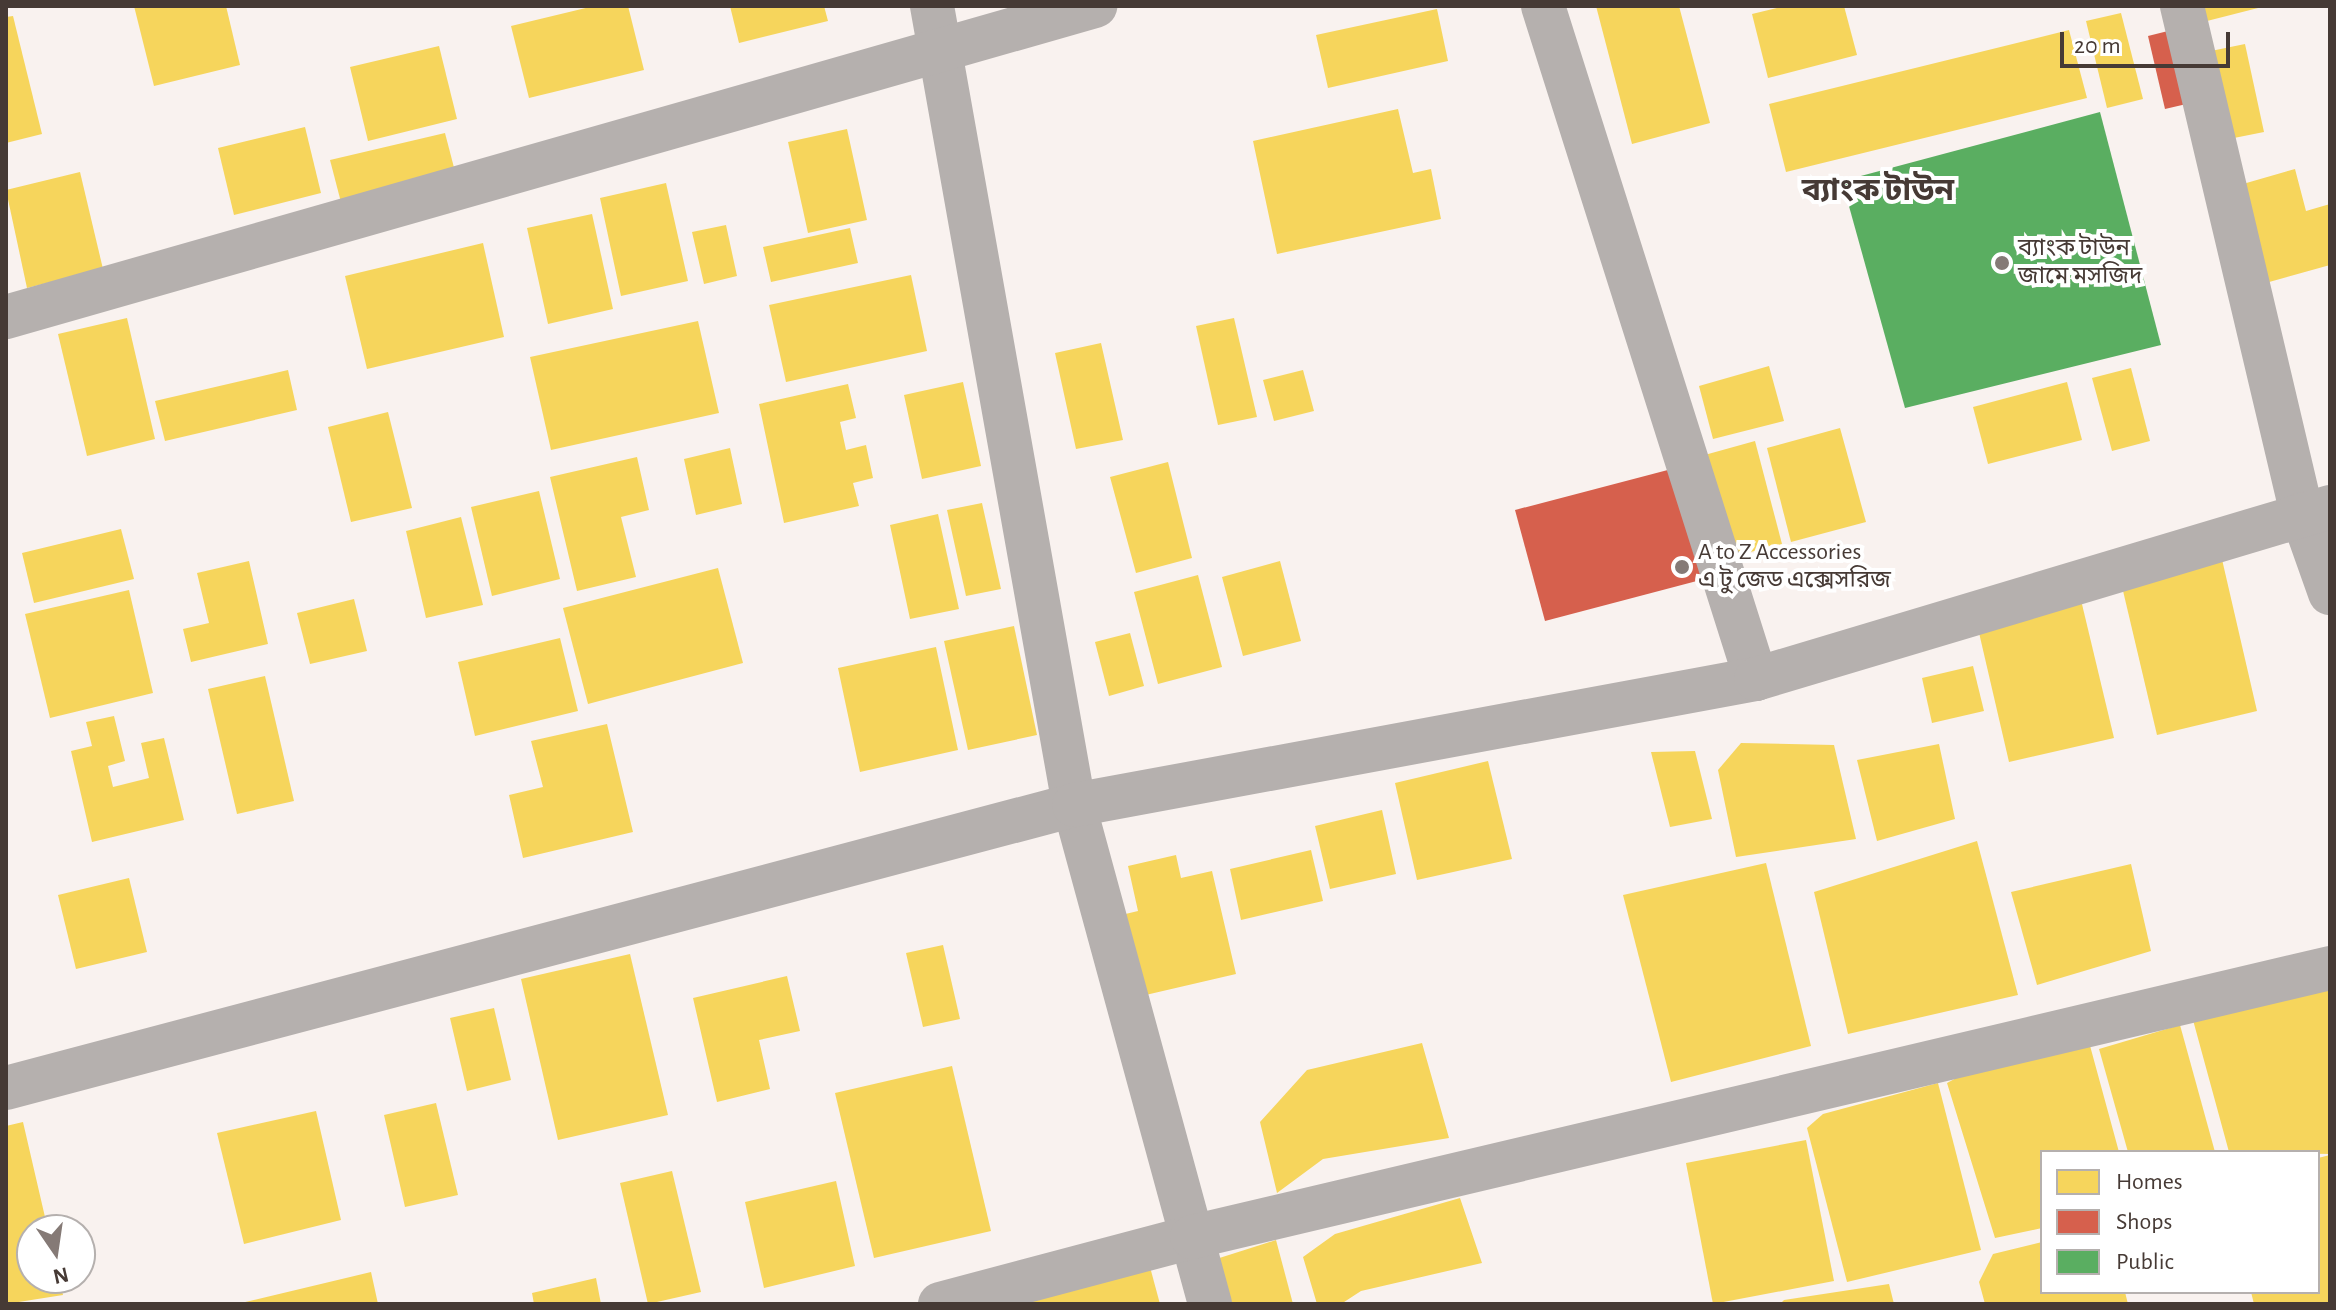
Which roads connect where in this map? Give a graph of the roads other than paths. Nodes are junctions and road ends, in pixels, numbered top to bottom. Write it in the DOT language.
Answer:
graph roads {
  1 [pos="932,6"];
  2 [pos="1095,6"];
  3 [pos="1543,6"];
  4 [pos="2182,6"];
  5 [pos="944,49"];
  6 [pos="6,317"];
  7 [pos="2316,511"];
  8 [pos="2330,593"];
  9 [pos="1756,679"];
  10 [pos="1074,805"];
  11 [pos="2330,968"];
  12 [pos="6,1088"];
  13 [pos="1192,1237"];
  14 [pos="940,1304"];
  15 [pos="1210,1304"];
  1 -- 5 [label="street"];
  2 -- 5 [label="street"];
  3 -- 9 [label="street"];
  4 -- 7 [label="street"];
  5 -- 6 [label="street"];
  5 -- 10 [label="street"];
  7 -- 8 [label="street"];
  7 -- 9 [label="street"];
  9 -- 10 [label="street"];
  10 -- 12 [label="street"];
  10 -- 13 [label="street"];
  11 -- 13 [label="street"];
  13 -- 14 [label="street"];
  13 -- 15 [label="street"];
}
